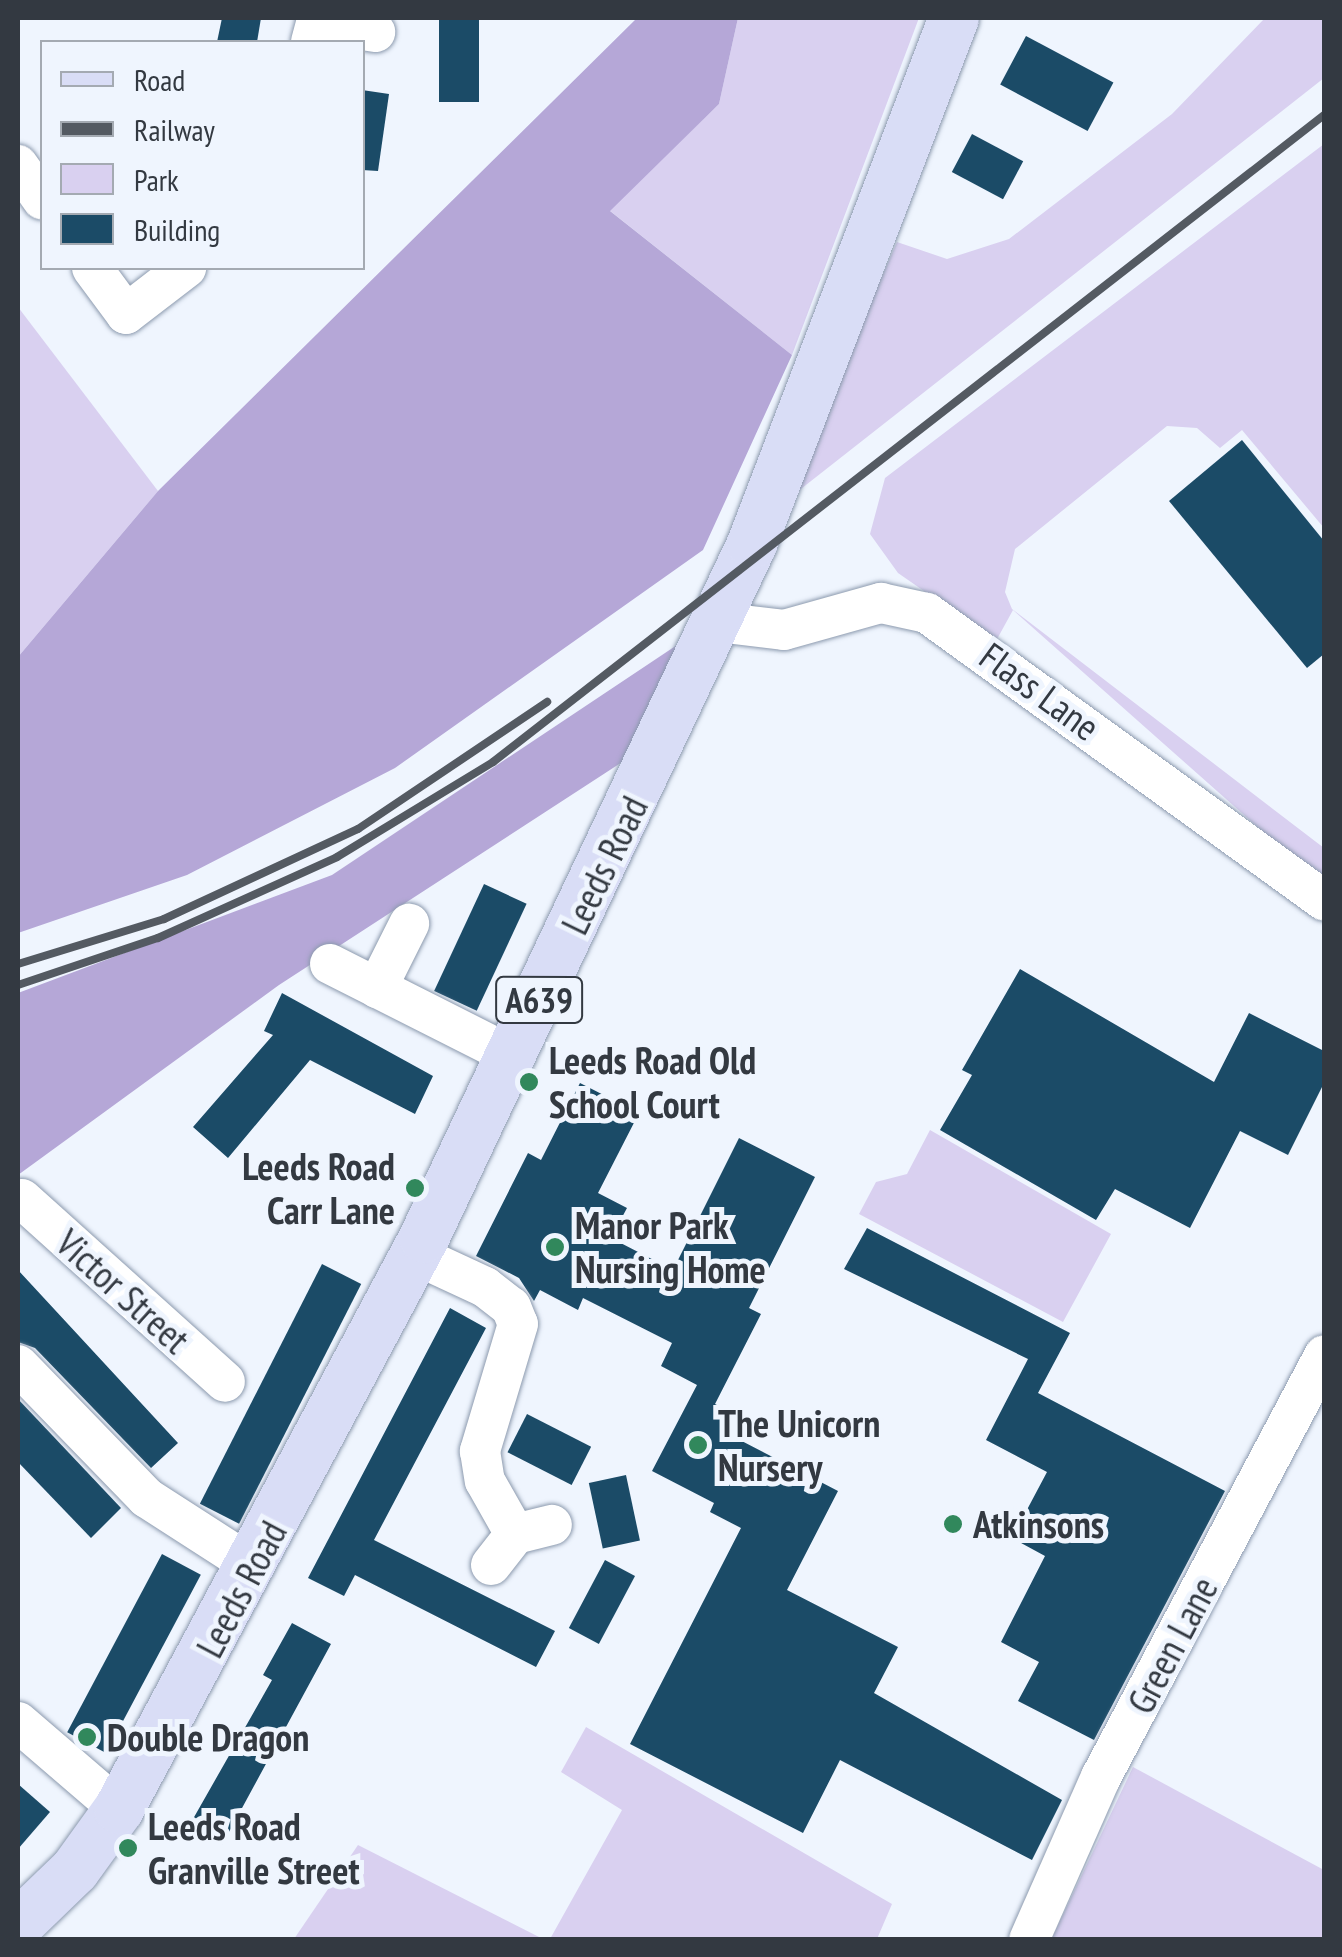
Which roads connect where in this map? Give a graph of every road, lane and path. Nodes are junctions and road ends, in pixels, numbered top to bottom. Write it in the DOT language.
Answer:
graph roads {
  1 [pos="954,18"];
  2 [pos="375,32"];
  3 [pos="312,40"];
  4 [pos="18,165"];
  5 [pos="40,196"];
  6 [pos="93,270"];
  7 [pos="183,270"];
  8 [pos="718,622"];
  9 [pos="1324,900"];
  10 [pos="409,924"];
  11 [pos="330,964"];
  12 [pos="377,988"];
  13 [pos="512,1056"];
  14 [pos="22,1200"];
  15 [pos="416,1254"];
  16 [pos="1324,1355"];
  17 [pos="18,1365"];
  18 [pos="225,1382"];
  19 [pos="519,1541"];
  20 [pos="254,1567"];
  21 [pos="18,1722"];
  22 [pos="120,1809"];
  23 [pos="18,1925"];
  24 [pos="1028,1940"];
  1 -- 8 [label="main road, Leeds Road / A639"];
  2 -- 3 [label="street"];
  4 -- 5 [label="street"];
  6 -- 7 [label="street"];
  8 -- 9 [label="street, Flass Lane"];
  8 -- 13 [label="main road, Leeds Road / A639"];
  10 -- 12 [label="street"];
  11 -- 12 [label="street"];
  12 -- 13 [label="street"];
  13 -- 15 [label="main road, Leeds Road / A639"];
  14 -- 18 [label="street, Victor Street"];
  15 -- 19 [label="street"];
  15 -- 20 [label="main road, Leeds Road / A639"];
  16 -- 24 [label="street, Green Lane"];
  17 -- 20 [label="street"];
  20 -- 22 [label="main road, Leeds Road / A639"];
  21 -- 22 [label="street"];
  22 -- 23 [label="main road, Leeds Road / A639"];
}
